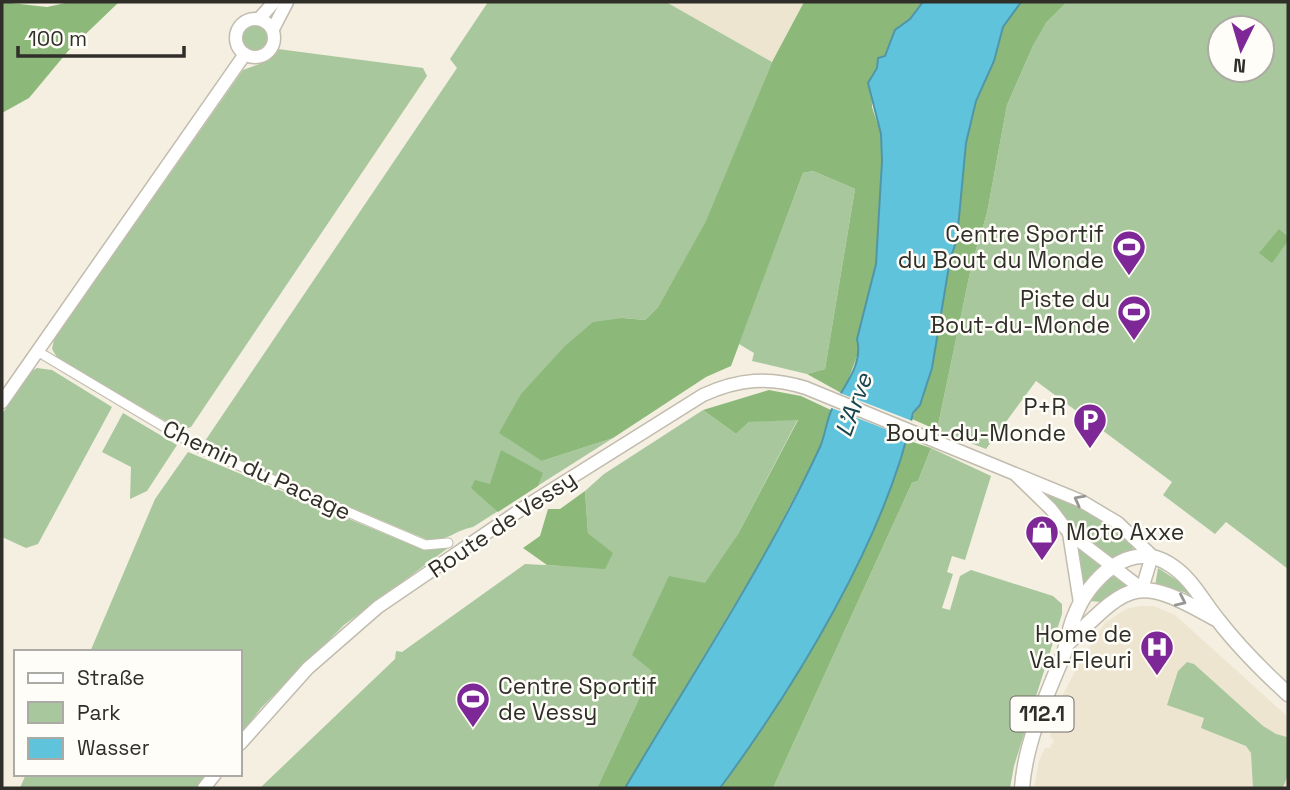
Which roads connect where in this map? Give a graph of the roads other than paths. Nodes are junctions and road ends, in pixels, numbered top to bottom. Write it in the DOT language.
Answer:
graph roads {
  1 [pos="274,2"];
  2 [pos="287,2"];
  3 [pos="259,19"];
  4 [pos="273,30"];
  5 [pos="245,54"];
  6 [pos="37,351"];
  7 [pos="2,402"];
  8 [pos="1016,475"];
  9 [pos="1069,533"];
  10 [pos="448,544"];
  11 [pos="1152,556"];
  12 [pos="1113,566"];
  13 [pos="1142,589"];
  14 [pos="1080,603"];
  15 [pos="1217,620"];
  16 [pos="1069,642"];
  17 [pos="1288,694"];
  18 [pos="242,742"];
  19 [pos="1021,788"];
  1 -- 3 [label="street"];
  2 -- 4 [label="street"];
  3 -- 4 [label="street"];
  3 -- 5 [label="street"];
  4 -- 5 [label="street"];
  5 -- 6 [label="street"];
  6 -- 7 [label="street"];
  6 -- 10 [label="street, Chemin du Pacage"];
  8 -- 9 [label="street"];
  11 -- 8 [label="street, one-way"];
  8 -- 18 [label="street, Route de Vessy"];
  9 -- 12 [label="street"];
  9 -- 14 [label="street"];
  11 -- 12 [label="main road"];
  11 -- 13 [label="street"];
  11 -- 15 [label="main road"];
  12 -- 13 [label="street"];
  12 -- 14 [label="main road, 112.1"];
  13 -- 15 [label="main road, one-way"];
  13 -- 16 [label="main road, 112.1"];
  14 -- 16 [label="main road, 112.1"];
  15 -- 17 [label="main road"];
  16 -- 19 [label="main road, 112.1"];
}
